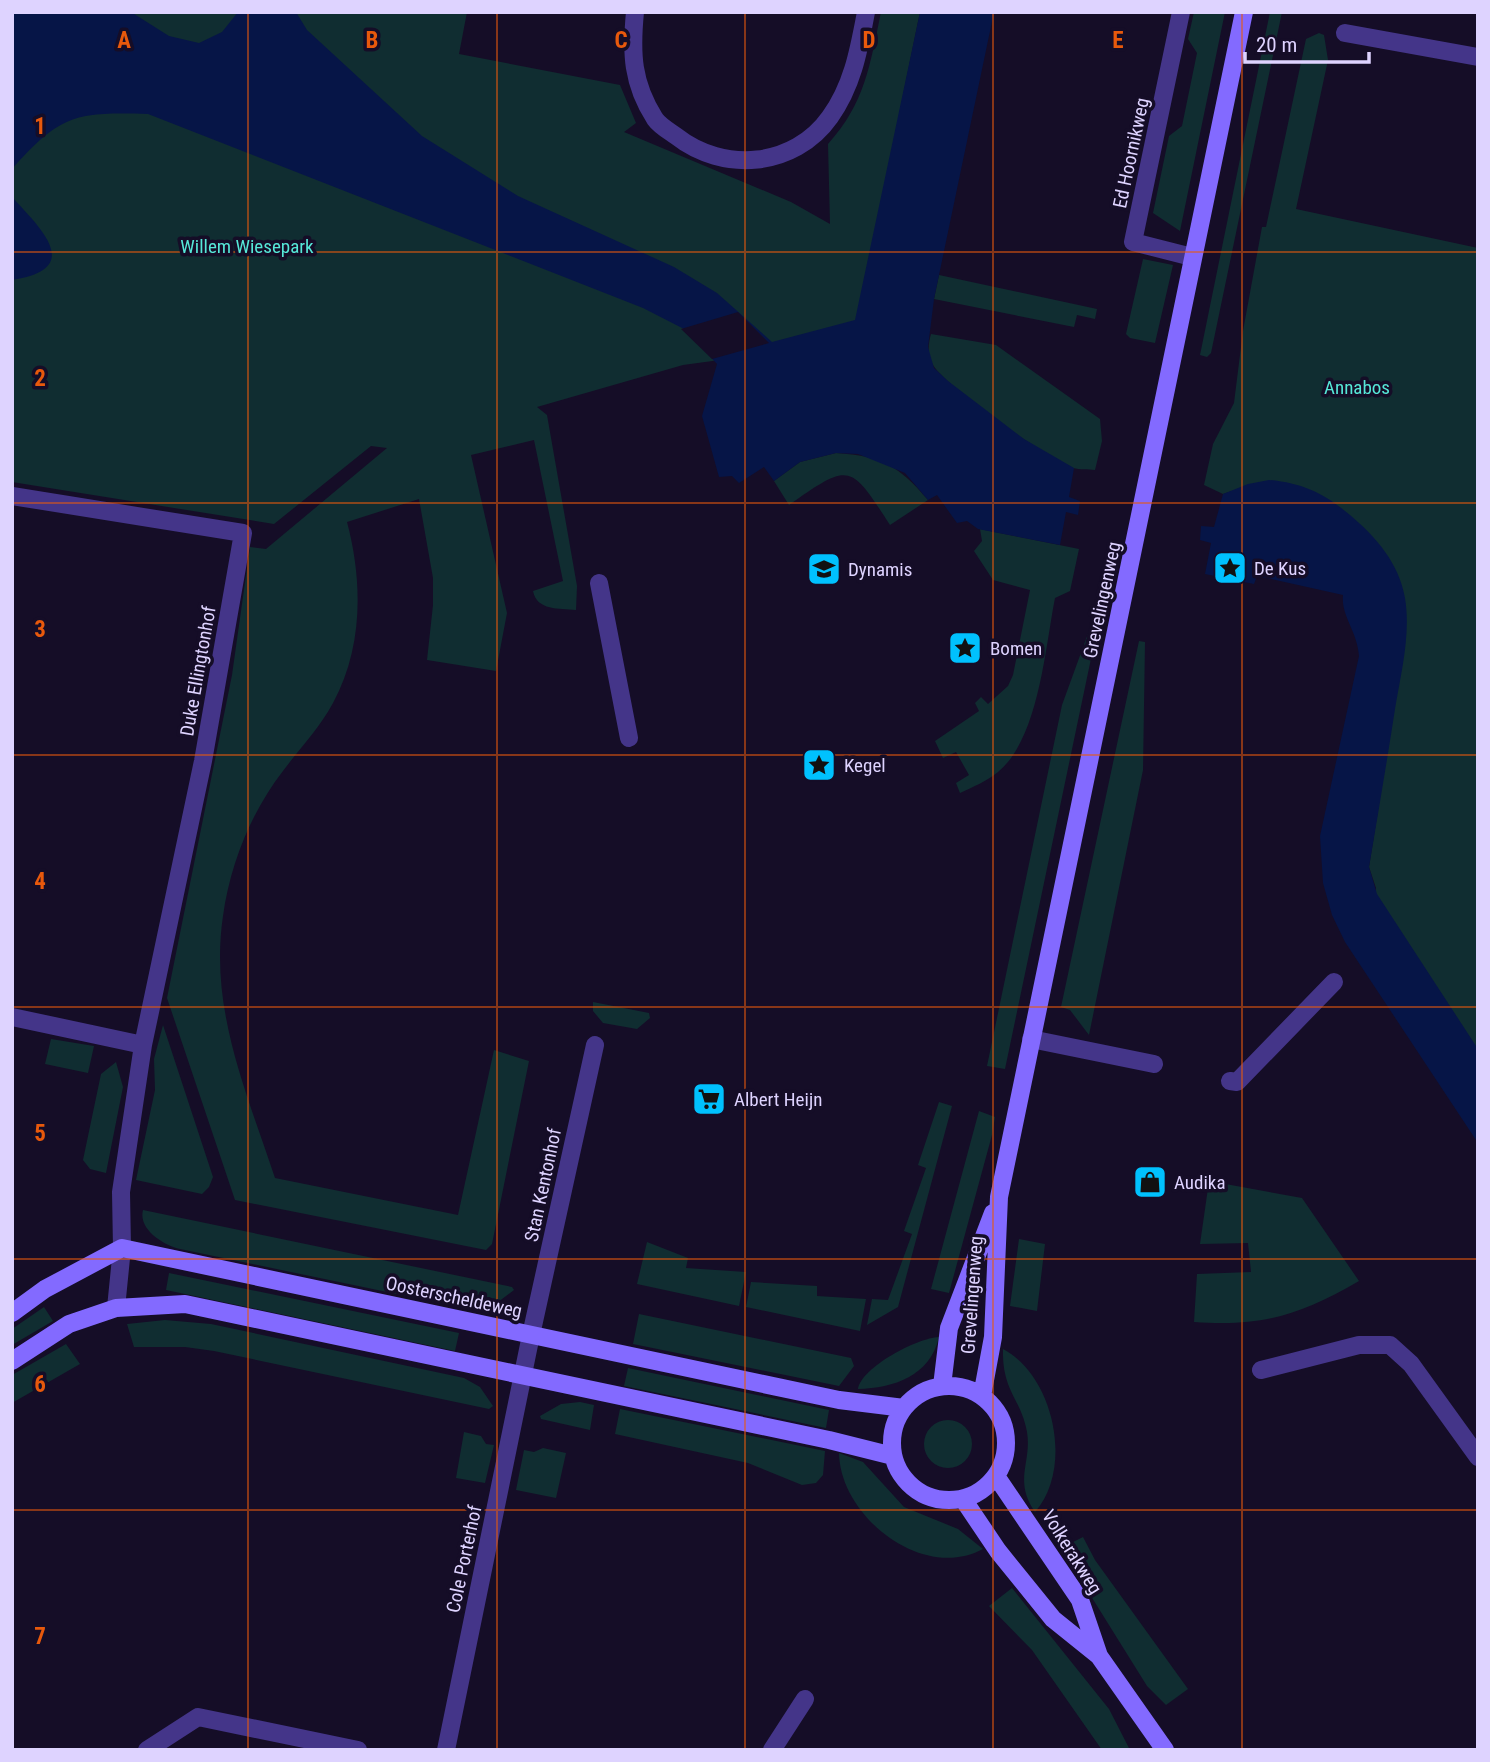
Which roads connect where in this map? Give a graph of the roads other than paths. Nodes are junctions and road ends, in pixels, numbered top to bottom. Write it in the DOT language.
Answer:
graph roads {
  1 [pos="635,12"];
  2 [pos="866,12"];
  3 [pos="1181,12"];
  4 [pos="1244,12"];
  5 [pos="1345,33"];
  6 [pos="1478,57"];
  7 [pos="1192,257"];
  8 [pos="12,496"];
  9 [pos="599,583"];
  10 [pos="629,738"];
  11 [pos="1334,982"];
  12 [pos="12,1017"];
  13 [pos="1031,1039"];
  14 [pos="143,1045"];
  15 [pos="596,1045"];
  16 [pos="1154,1064"];
  17 [pos="1230,1081"];
  18 [pos="999,1197"];
  19 [pos="122,1248"];
  20 [pos="116,1308"];
  21 [pos="12,1313"];
  22 [pos="531,1335"];
  23 [pos="12,1361"];
  24 [pos="1261,1370"];
  25 [pos="522,1376"];
  26 [pos="942,1386"];
  27 [pos="982,1396"];
  28 [pos="904,1408"];
  29 [pos="893,1456"];
  30 [pos="1478,1457"];
  31 [pos="996,1476"];
  32 [pos="963,1499"];
  33 [pos="1099,1656"];
  34 [pos="805,1699"];
  35 [pos="147,1750"];
  36 [pos="358,1750"];
  37 [pos="446,1750"];
  38 [pos="772,1750"];
  39 [pos="1165,1750"];
  1 -- 2 [label="street"];
  3 -- 7 [label="street, Ed Hoornikweg"];
  4 -- 7 [label="street, Grevelingenweg"];
  5 -- 6 [label="street"];
  7 -- 13 [label="street, Grevelingenweg"];
  8 -- 14 [label="street, Duke Ellingtonhof"];
  9 -- 10 [label="street"];
  11 -- 17 [label="street"];
  12 -- 14 [label="street"];
  13 -- 16 [label="street"];
  13 -- 18 [label="street, Grevelingenweg"];
  14 -- 19 [label="street, Duke Ellingtonhof"];
  15 -- 22 [label="street, Stan Kentonhof"];
  18 -- 26 [label="street, Grevelingenweg"];
  18 -- 27 [label="street, Grevelingenweg"];
  19 -- 20 [label="street, Duke Ellingtonhof"];
  19 -- 21 [label="street"];
  19 -- 22 [label="street, Oosterscheldeweg"];
  20 -- 23 [label="street"];
  20 -- 25 [label="street"];
  22 -- 25 [label="street, Stan Kentonhof"];
  22 -- 28 [label="street, Oosterscheldeweg"];
  24 -- 30 [label="street"];
  25 -- 29 [label="street"];
  25 -- 37 [label="street, Cole Porterhof"];
  26 -- 27 [label="street"];
  26 -- 28 [label="street"];
  27 -- 31 [label="street"];
  28 -- 29 [label="street"];
  29 -- 32 [label="street"];
  31 -- 32 [label="street"];
  31 -- 33 [label="street, Volkerakweg"];
  32 -- 33 [label="street, Volkerakweg"];
  33 -- 39 [label="street, Volkerakweg"];
  34 -- 38 [label="street"];
  35 -- 36 [label="street"];
}
